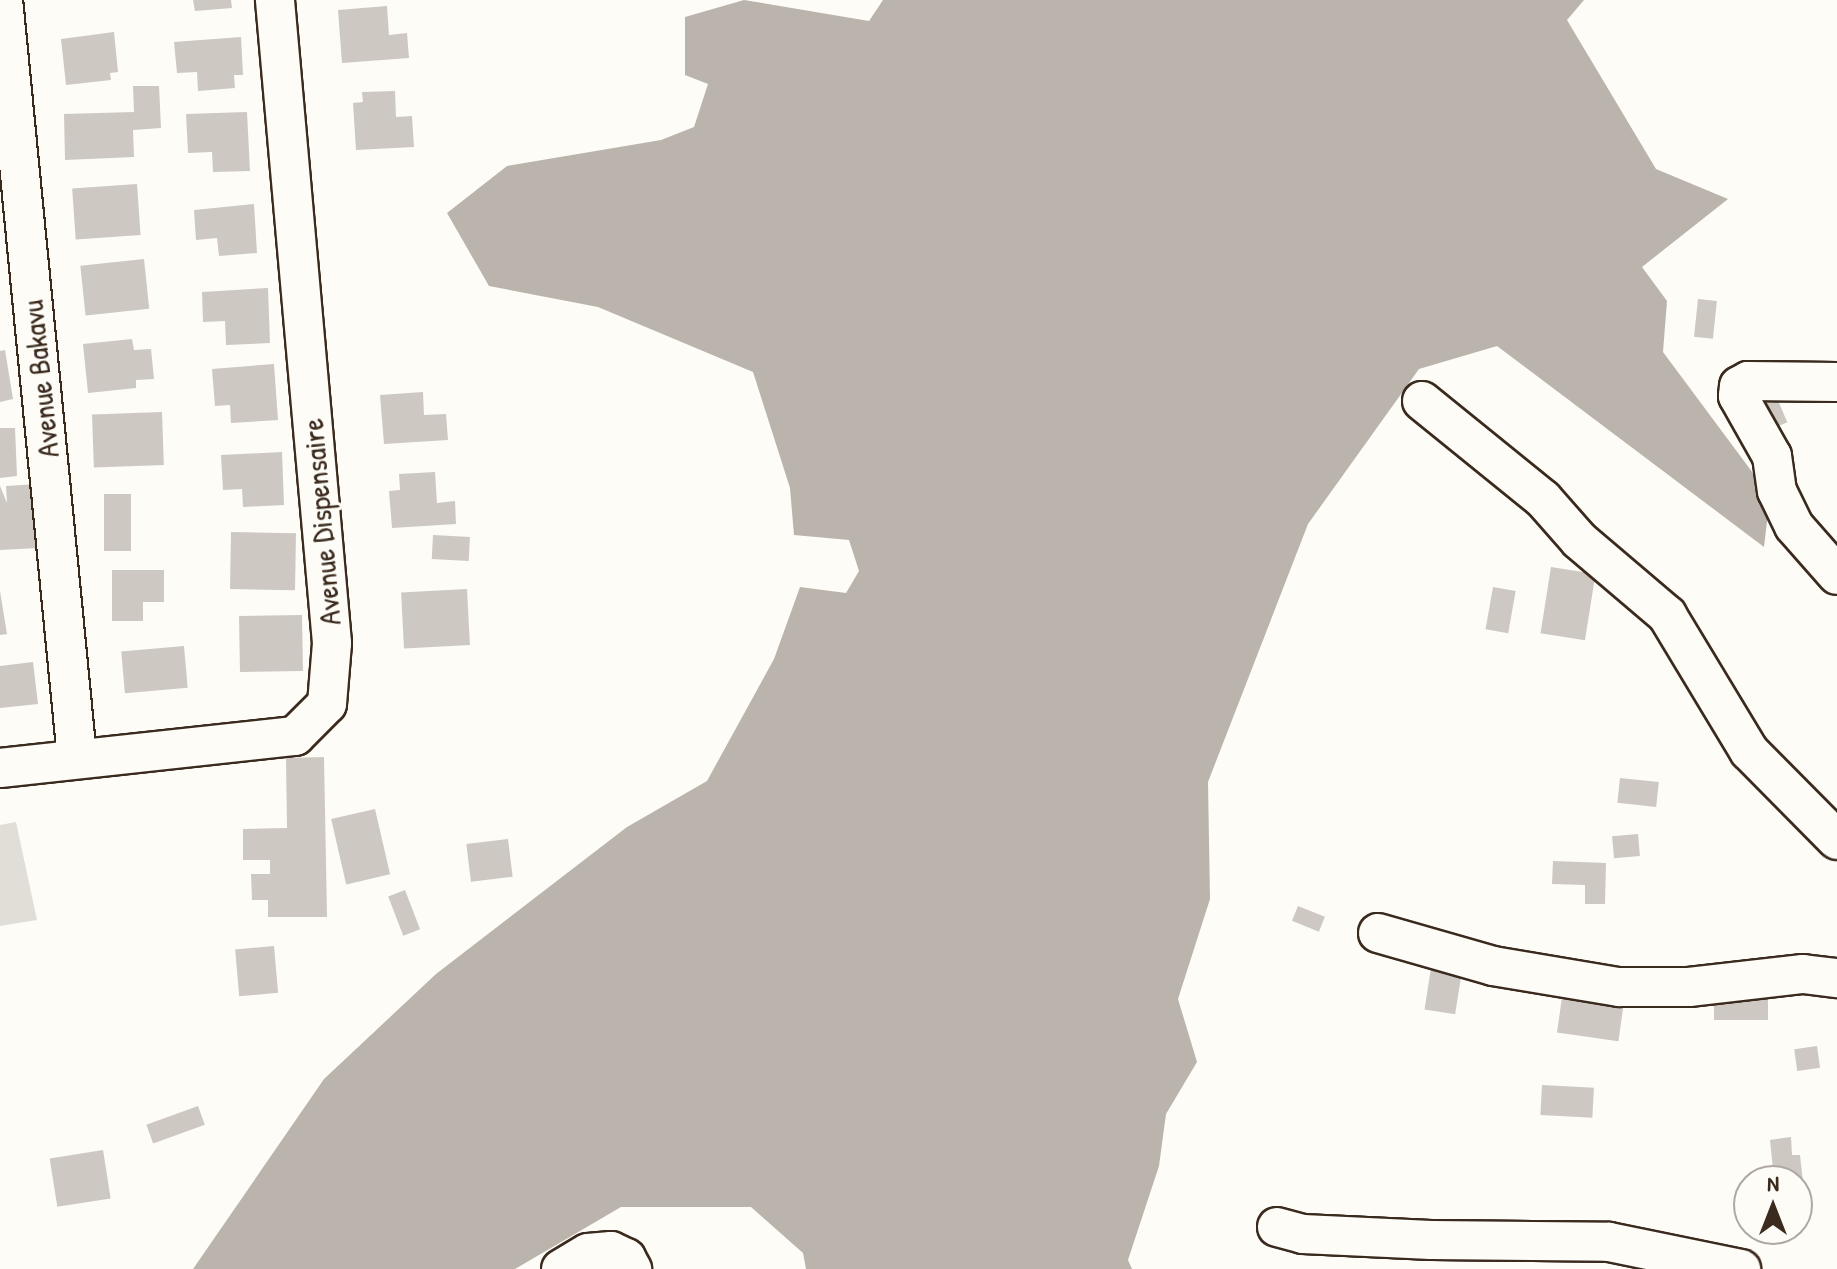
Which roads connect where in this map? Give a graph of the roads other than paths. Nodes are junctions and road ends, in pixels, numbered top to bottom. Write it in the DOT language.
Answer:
graph roads {
  1 [pos="3,0"];
  2 [pos="275,0"];
  3 [pos="1837,382"];
  4 [pos="1422,401"];
  5 [pos="1837,575"];
  6 [pos="77,758"];
  7 [pos="0,768"];
  8 [pos="1837,840"];
  9 [pos="1378,933"];
  10 [pos="1837,978"];
  11 [pos="1277,1227"];
  12 [pos="561,1269"];
  13 [pos="632,1269"];
  14 [pos="1741,1269"];
  1 -- 6 [label="street, Avenue Bakavu"];
  2 -- 6 [label="street, Avenue Dispensaire"];
  3 -- 5 [label="street"];
  4 -- 8 [label="street"];
  6 -- 7 [label="street, Avenue Dispensaire"];
  9 -- 10 [label="street"];
  11 -- 14 [label="street"];
  12 -- 13 [label="street"];
}
